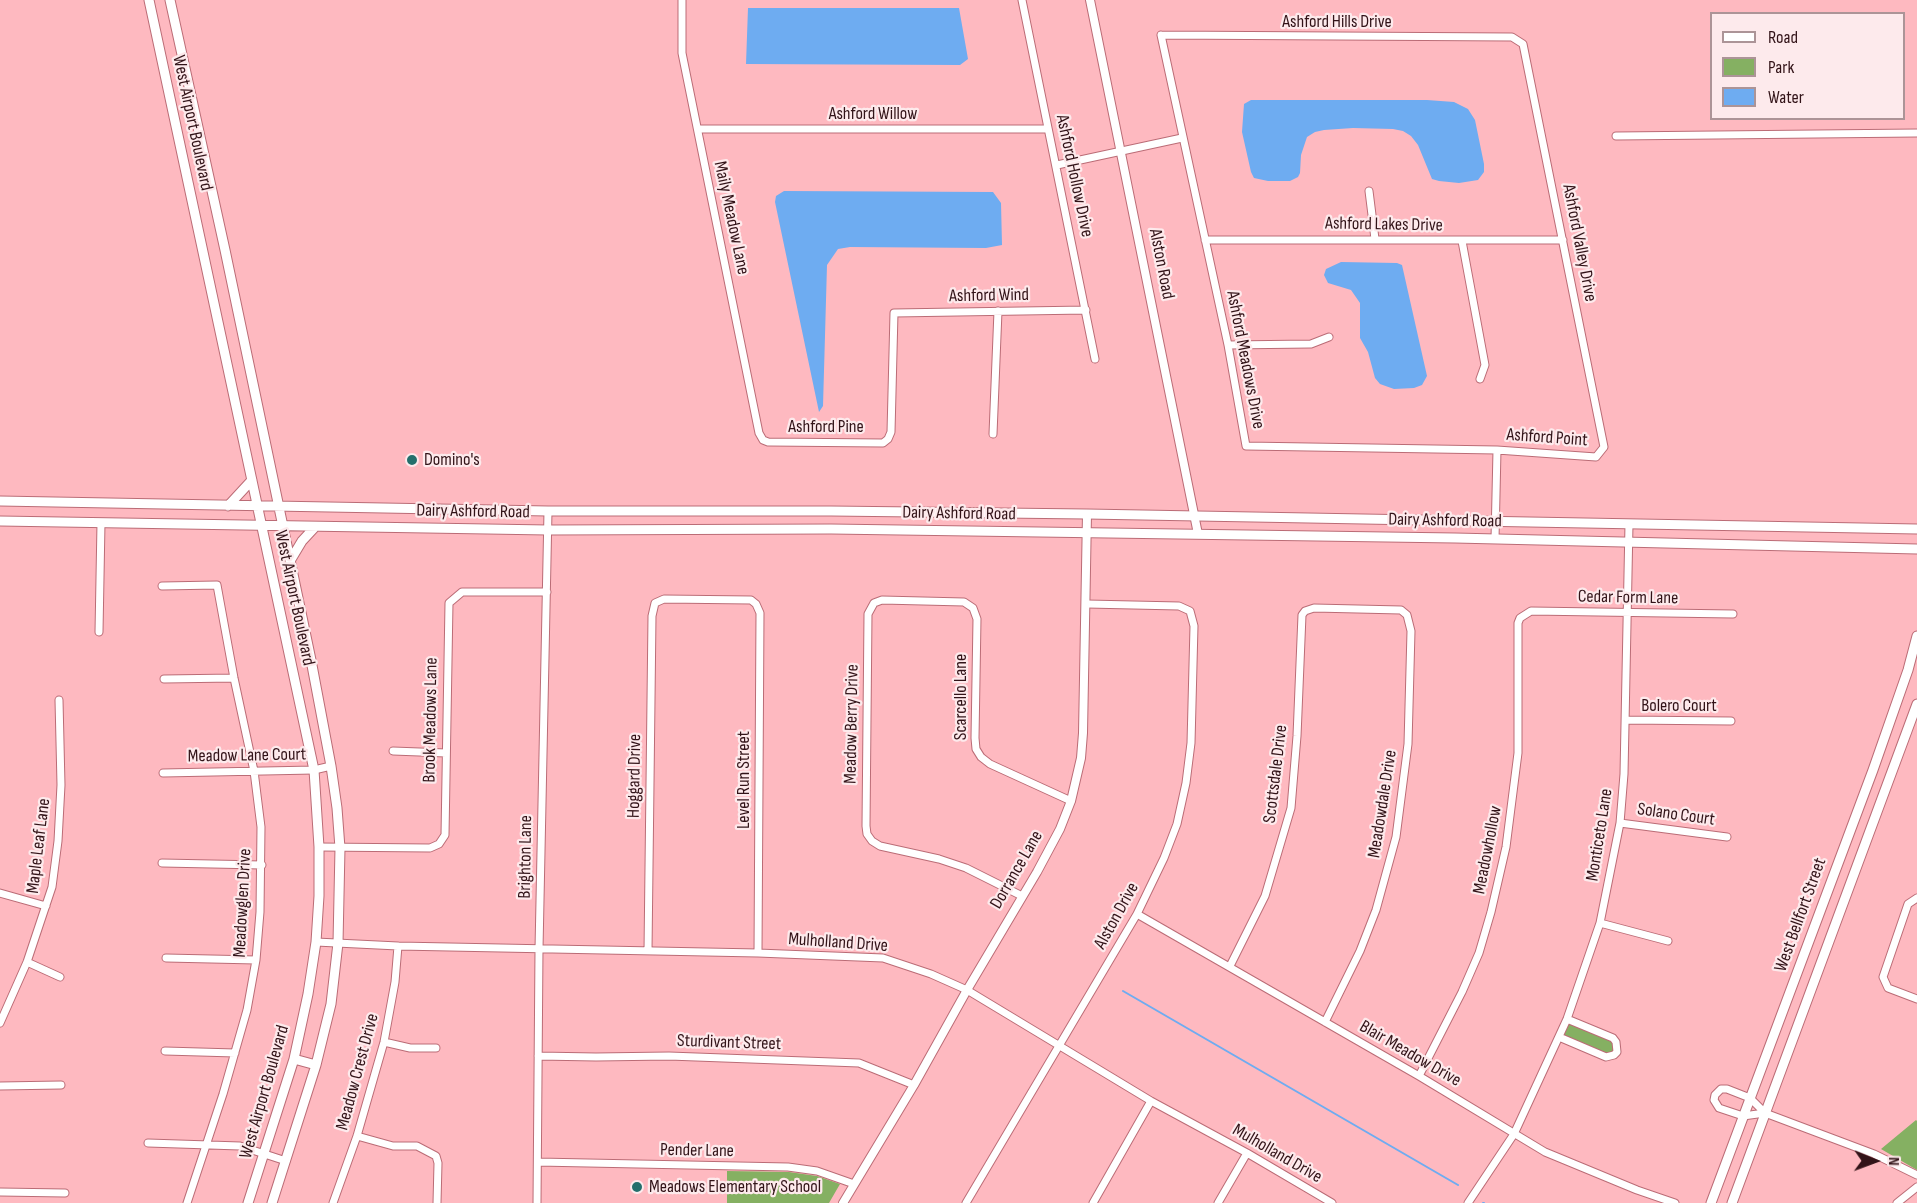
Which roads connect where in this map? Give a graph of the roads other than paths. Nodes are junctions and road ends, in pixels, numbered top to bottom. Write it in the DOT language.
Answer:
graph roads {
  1 [pos="149,0"];
  2 [pos="170,0"];
  3 [pos="682,0"];
  4 [pos="1022,0"];
  5 [pos="1089,0"];
  6 [pos="1161,35"];
  7 [pos="1512,37"];
  8 [pos="698,129"];
  9 [pos="1048,129"];
  10 [pos="1917,133"];
  11 [pos="1616,135"];
  12 [pos="1182,138"];
  13 [pos="1121,151"];
  14 [pos="1057,165"];
  15 [pos="1369,191"];
  16 [pos="1375,239"];
  17 [pos="1205,240"];
  18 [pos="1563,240"];
  19 [pos="1462,241"];
  20 [pos="1086,310"];
  21 [pos="998,311"];
  22 [pos="1329,337"];
  23 [pos="1228,345"];
  24 [pos="1095,359"];
  25 [pos="1480,379"];
  26 [pos="993,434"];
  27 [pos="888,439"];
  28 [pos="763,440"];
  29 [pos="1497,450"];
  30 [pos="1596,457"];
  31 [pos="252,480"];
  32 [pos="0,501"];
  33 [pos="228,506"];
  34 [pos="257,506"];
  35 [pos="278,507"];
  36 [pos="548,511"];
  37 [pos="831,511"];
  38 [pos="1087,514"];
  39 [pos="1195,515"];
  40 [pos="1496,520"];
  41 [pos="0,521"];
  42 [pos="101,523"];
  43 [pos="1629,524"];
  44 [pos="261,526"];
  45 [pos="283,526"];
  46 [pos="1784,526"];
  47 [pos="315,527"];
  48 [pos="831,529"];
  49 [pos="1917,529"];
  50 [pos="548,530"];
  51 [pos="1087,533"];
  52 [pos="1198,534"];
  53 [pos="1496,539"];
  54 [pos="1628,543"];
  55 [pos="1783,546"];
  56 [pos="1917,549"];
  57 [pos="290,561"];
  58 [pos="162,586"];
  59 [pos="547,592"];
  60 [pos="1087,604"];
  61 [pos="758,608"];
  62 [pos="973,608"];
  63 [pos="1626,613"];
  64 [pos="1733,614"];
  65 [pos="1407,615"];
  66 [pos="1523,615"];
  67 [pos="99,632"];
  68 [pos="1917,636"];
  69 [pos="234,678"];
  70 [pos="164,679"];
  71 [pos="59,700"];
  72 [pos="1917,704"];
  73 [pos="1915,717"];
  74 [pos="1626,720"];
  75 [pos="1731,721"];
  76 [pos="393,751"];
  77 [pos="446,753"];
  78 [pos="331,766"];
  79 [pos="314,770"];
  80 [pos="1873,770"];
  81 [pos="254,771"];
  82 [pos="163,773"];
  83 [pos="1890,776"];
  84 [pos="1071,801"];
  85 [pos="1620,822"];
  86 [pos="1727,837"];
  87 [pos="319,847"];
  88 [pos="340,848"];
  89 [pos="162,864"];
  90 [pos="262,865"];
  91 [pos="0,893"];
  92 [pos="1022,896"];
  93 [pos="1917,898"];
  94 [pos="46,906"];
  95 [pos="1137,914"];
  96 [pos="1600,923"];
  97 [pos="1813,930"];
  98 [pos="1832,935"];
  99 [pos="1668,941"];
  100 [pos="316,942"];
  101 [pos="338,943"];
  102 [pos="398,946"];
  103 [pos="539,949"];
  104 [pos="648,951"];
  105 [pos="758,953"];
  106 [pos="166,958"];
  107 [pos="256,960"];
  108 [pos="27,962"];
  109 [pos="1230,966"];
  110 [pos="60,977"];
  111 [pos="967,990"];
  112 [pos="1917,999"];
  113 [pos="1567,1019"];
  114 [pos="1325,1022"];
  115 [pos="0,1023"];
  116 [pos="1559,1037"];
  117 [pos="384,1042"];
  118 [pos="1058,1046"];
  119 [pos="436,1048"];
  120 [pos="165,1051"];
  121 [pos="236,1053"];
  122 [pos="538,1056"];
  123 [pos="294,1059"];
  124 [pos="316,1065"];
  125 [pos="1419,1076"];
  126 [pos="61,1085"];
  127 [pos="914,1085"];
  128 [pos="0,1086"];
  129 [pos="1750,1098"];
  130 [pos="1151,1101"];
  131 [pos="1765,1113"];
  132 [pos="1743,1116"];
  133 [pos="1514,1134"];
  134 [pos="357,1136"];
  135 [pos="148,1143"];
  136 [pos="205,1144"];
  137 [pos="1247,1153"];
  138 [pos="266,1154"];
  139 [pos="286,1161"];
  140 [pos="538,1162"];
  141 [pos="1917,1175"];
  142 [pos="854,1184"];
  143 [pos="1917,1187"];
  144 [pos="0,1192"];
  145 [pos="65,1193"];
  146 [pos="187,1203"];
  147 [pos="249,1203"];
  148 [pos="272,1203"];
  149 [pos="333,1203"];
  150 [pos="437,1203"];
  151 [pos="537,1203"];
  152 [pos="843,1203"];
  153 [pos="966,1203"];
  154 [pos="1093,1203"];
  155 [pos="1218,1203"];
  156 [pos="1332,1203"];
  157 [pos="1468,1203"];
  158 [pos="1675,1203"];
  159 [pos="1711,1203"];
  160 [pos="1732,1203"];
  161 [pos="1897,1203"];
  1 -- 31 [label="main road, West Airport Boulevard"];
  2 -- 35 [label="main road, West Airport Boulevard"];
  3 -- 8 [label="street, Maily Meadow Lane"];
  4 -- 9 [label="street, Ashford Hollow Drive"];
  5 -- 13 [label="street, Alston Road"];
  6 -- 7 [label="street, Ashford Hills Drive"];
  6 -- 12 [label="street, Ashford Meadows Drive"];
  7 -- 18 [label="street, Ashford Valley Drive"];
  8 -- 9 [label="street, Ashford Willow"];
  8 -- 28 [label="street, Maily Meadow Lane"];
  9 -- 14 [label="street, Ashford Hollow Drive"];
  10 -- 11 [label="street"];
  12 -- 13 [label="street"];
  12 -- 17 [label="street, Ashford Meadows Drive"];
  13 -- 14 [label="street"];
  13 -- 39 [label="street, Alston Road"];
  14 -- 20 [label="street, Ashford Hollow Drive"];
  15 -- 16 [label="street"];
  16 -- 17 [label="street, Ashford Lakes Drive"];
  16 -- 19 [label="street, Ashford Lakes Drive"];
  17 -- 23 [label="street, Ashford Meadows Drive"];
  18 -- 19 [label="street, Ashford Lakes Drive"];
  18 -- 30 [label="street, Ashford Valley Drive"];
  19 -- 25 [label="street"];
  20 -- 21 [label="street, Ashford Wind"];
  20 -- 24 [label="street, Ashford Hollow Drive"];
  21 -- 26 [label="street"];
  21 -- 27 [label="street, Ashford Wind"];
  22 -- 23 [label="street"];
  23 -- 29 [label="street, Ashford Meadows Drive"];
  27 -- 28 [label="street, Ashford Pine"];
  29 -- 30 [label="street, Ashford Point"];
  29 -- 40 [label="street"];
  31 -- 33 [label="main road"];
  31 -- 34 [label="main road, West Airport Boulevard"];
  32 -- 33 [label="main road, Dairy Ashford Road"];
  33 -- 34 [label="main road, Dairy Ashford Road"];
  34 -- 35 [label="main road, Dairy Ashford Road"];
  34 -- 44 [label="main road, West Airport Boulevard"];
  35 -- 36 [label="main road, Dairy Ashford Road"];
  35 -- 45 [label="main road, West Airport Boulevard"];
  36 -- 37 [label="main road, Dairy Ashford Road"];
  36 -- 50 [label="street, Brighton Lane"];
  37 -- 38 [label="main road, Dairy Ashford Road"];
  37 -- 48 [label="main road"];
  38 -- 39 [label="main road, Dairy Ashford Road"];
  38 -- 51 [label="street, Dorrance Lane"];
  39 -- 40 [label="main road, Dairy Ashford Road"];
  39 -- 52 [label="street, Alston Road"];
  40 -- 43 [label="main road, Dairy Ashford Road"];
  40 -- 53 [label="street"];
  41 -- 42 [label="main road, Dairy Ashford Road"];
  42 -- 44 [label="main road, Dairy Ashford Road"];
  42 -- 67 [label="street"];
  43 -- 46 [label="main road, Dairy Ashford Road"];
  43 -- 54 [label="street, Monticeto Lane"];
  44 -- 45 [label="main road, Dairy Ashford Road"];
  44 -- 79 [label="main road, West Airport Boulevard"];
  45 -- 47 [label="main road, Dairy Ashford Road"];
  45 -- 57 [label="main road, West Airport Boulevard"];
  46 -- 49 [label="main road, Dairy Ashford Road"];
  46 -- 55 [label="main road"];
  47 -- 50 [label="main road, Dairy Ashford Road"];
  47 -- 57 [label="main road"];
  48 -- 50 [label="main road, Dairy Ashford Road"];
  48 -- 51 [label="main road, Dairy Ashford Road"];
  50 -- 59 [label="street, Brighton Lane"];
  51 -- 52 [label="main road, Dairy Ashford Road"];
  51 -- 60 [label="street, Dorrance Lane"];
  52 -- 53 [label="main road, Dairy Ashford Road"];
  53 -- 54 [label="main road, Dairy Ashford Road"];
  54 -- 55 [label="main road, Dairy Ashford Road"];
  54 -- 63 [label="street, Monticeto Lane"];
  55 -- 56 [label="main road, Dairy Ashford Road"];
  57 -- 78 [label="main road, West Airport Boulevard"];
  58 -- 69 [label="street, Meadowglen Drive"];
  59 -- 77 [label="street, Brook Meadows Lane"];
  59 -- 103 [label="street, Brighton Lane"];
  60 -- 84 [label="street, Dorrance Lane"];
  60 -- 95 [label="street, Alston Drive"];
  61 -- 104 [label="street, Hoggard Drive"];
  61 -- 105 [label="street, Level Run Street"];
  62 -- 84 [label="street, Scarcello Lane"];
  62 -- 92 [label="street, Meadow Berry Drive"];
  63 -- 64 [label="street, Cedar Form Lane"];
  63 -- 66 [label="street, Cedar Form Lane"];
  63 -- 74 [label="street, Monticeto Lane"];
  65 -- 109 [label="street, Scottsdale Drive"];
  65 -- 114 [label="street, Meadowdale Drive"];
  66 -- 125 [label="street, Meadowhollow"];
  68 -- 80 [label="main road, West Bellfort Street"];
  69 -- 70 [label="street"];
  69 -- 81 [label="street, Meadowglen Drive"];
  71 -- 94 [label="street, Maple Leaf Lane"];
  72 -- 73 [label="main road, West Bellfort Street"];
  73 -- 83 [label="main road, West Bellfort Street"];
  74 -- 75 [label="street, Bolero Court"];
  74 -- 85 [label="street, Monticeto Lane"];
  76 -- 77 [label="street"];
  77 -- 88 [label="street, Brook Meadows Lane"];
  78 -- 79 [label="street, Meadow Lane Court"];
  78 -- 88 [label="main road, West Airport Boulevard"];
  79 -- 81 [label="street, Meadow Lane Court"];
  79 -- 87 [label="main road, West Airport Boulevard"];
  80 -- 83 [label="main road"];
  80 -- 97 [label="main road, West Bellfort Street"];
  81 -- 82 [label="street, Meadow Lane Court"];
  81 -- 90 [label="street, Meadowglen Drive"];
  83 -- 98 [label="main road, West Bellfort Street"];
  84 -- 92 [label="street, Dorrance Lane"];
  85 -- 86 [label="street, Solano Court"];
  85 -- 96 [label="street, Monticeto Lane"];
  87 -- 88 [label="street"];
  87 -- 100 [label="main road, West Airport Boulevard"];
  88 -- 101 [label="main road, West Airport Boulevard"];
  89 -- 90 [label="street"];
  90 -- 107 [label="street, Meadowglen Drive"];
  91 -- 94 [label="street"];
  92 -- 111 [label="street, Dorrance Lane"];
  93 -- 112 [label="street"];
  94 -- 108 [label="street, Maple Leaf Lane"];
  95 -- 109 [label="street, Blair Meadow Drive"];
  95 -- 118 [label="street, Alston Drive"];
  96 -- 99 [label="street"];
  96 -- 113 [label="street, Monticeto Lane"];
  97 -- 98 [label="main road"];
  97 -- 129 [label="main road, West Bellfort Street"];
  98 -- 131 [label="main road, West Bellfort Street"];
  100 -- 101 [label="street, Mulholland Drive"];
  100 -- 123 [label="main road, West Airport Boulevard"];
  101 -- 102 [label="street, Mulholland Drive"];
  101 -- 124 [label="main road, West Airport Boulevard"];
  102 -- 103 [label="street, Mulholland Drive"];
  102 -- 117 [label="street, Meadow Crest Drive"];
  103 -- 104 [label="street, Mulholland Drive"];
  103 -- 122 [label="street, Brighton Lane"];
  104 -- 105 [label="street, Mulholland Drive"];
  105 -- 111 [label="street, Mulholland Drive"];
  106 -- 107 [label="street"];
  107 -- 121 [label="street, Meadowglen Drive"];
  108 -- 110 [label="street"];
  108 -- 115 [label="street, Maple Leaf Lane"];
  109 -- 114 [label="street, Blair Meadow Drive"];
  111 -- 118 [label="street, Mulholland Drive"];
  111 -- 127 [label="street, Dorrance Lane"];
  113 -- 116 [label="street, Monticeto Lane"];
  113 -- 116 [label="street"];
  114 -- 125 [label="street, Blair Meadow Drive"];
  116 -- 133 [label="street, Monticeto Lane"];
  117 -- 119 [label="street"];
  117 -- 134 [label="street, Meadow Crest Drive"];
  118 -- 130 [label="street, Mulholland Drive"];
  118 -- 153 [label="street, Alston Drive"];
  120 -- 121 [label="street"];
  121 -- 136 [label="street, Meadowglen Drive"];
  122 -- 127 [label="street, Sturdivant Street"];
  122 -- 140 [label="street, Brighton Lane"];
  123 -- 124 [label="main road"];
  123 -- 138 [label="main road, West Airport Boulevard"];
  124 -- 139 [label="main road, West Airport Boulevard"];
  125 -- 133 [label="street, Blair Meadow Drive"];
  126 -- 128 [label="street"];
  127 -- 142 [label="street, Dorrance Lane"];
  129 -- 131 [label="street"];
  129 -- 132 [label="main road, West Bellfort Street"];
  129 -- 132 [label="street"];
  130 -- 137 [label="street, Mulholland Drive"];
  130 -- 154 [label="street"];
  131 -- 132 [label="street"];
  131 -- 141 [label="street"];
  131 -- 160 [label="main road, West Bellfort Street"];
  132 -- 159 [label="main road, West Bellfort Street"];
  133 -- 157 [label="street, Monticeto Lane"];
  133 -- 158 [label="street, Blair Meadow Drive"];
  134 -- 149 [label="street, Meadow Crest Drive"];
  134 -- 150 [label="street"];
  135 -- 136 [label="street"];
  136 -- 138 [label="street"];
  136 -- 146 [label="street, Meadowglen Drive"];
  137 -- 155 [label="street"];
  137 -- 156 [label="street, Mulholland Drive"];
  138 -- 139 [label="street"];
  138 -- 147 [label="main road, West Airport Boulevard"];
  139 -- 148 [label="main road, West Airport Boulevard"];
  140 -- 142 [label="street, Pender Lane"];
  140 -- 151 [label="street, Brighton Lane"];
  142 -- 152 [label="street, Dorrance Lane"];
  143 -- 161 [label="street"];
  144 -- 145 [label="street"];
}
